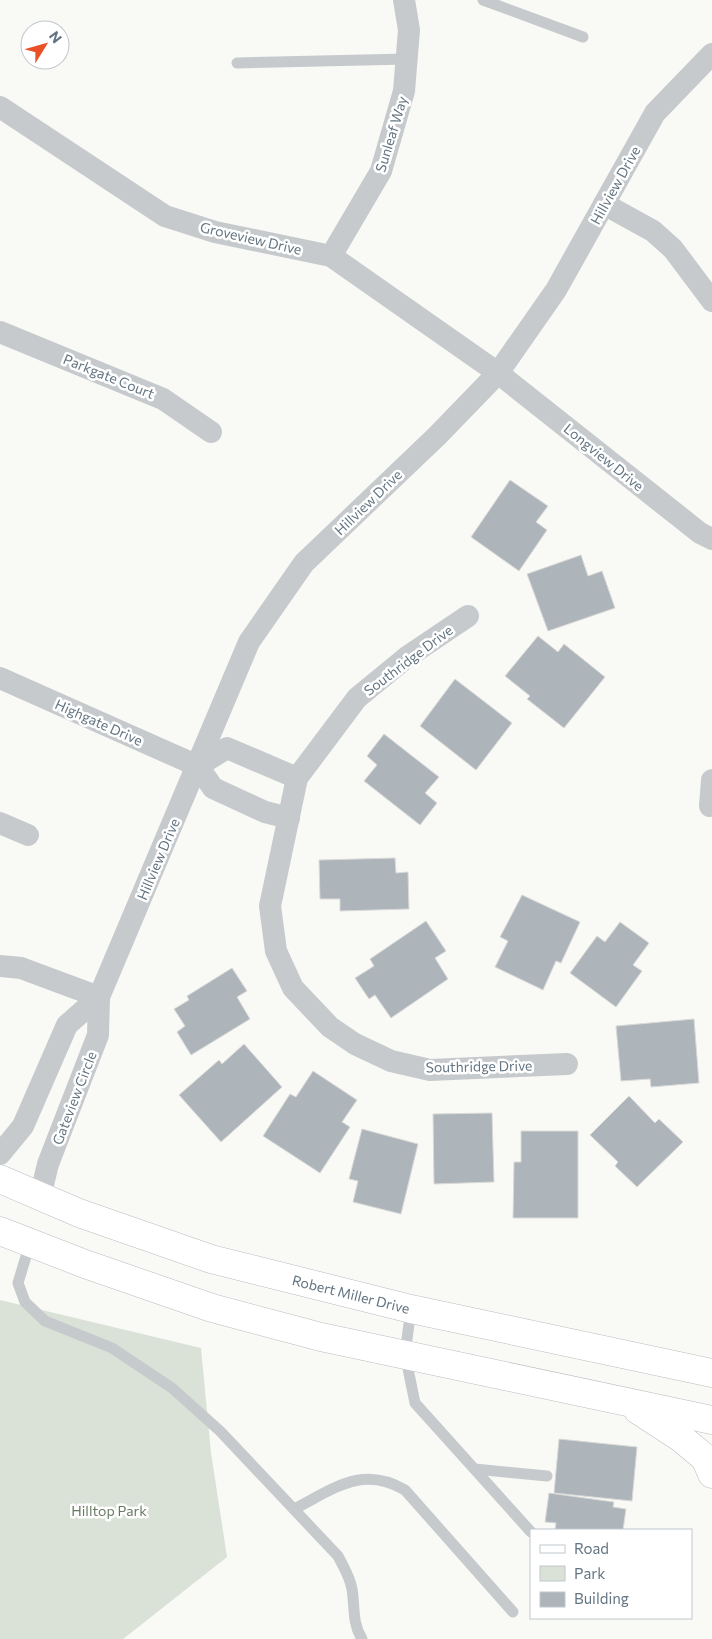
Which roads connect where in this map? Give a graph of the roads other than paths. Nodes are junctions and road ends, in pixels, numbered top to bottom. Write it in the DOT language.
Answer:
graph roads {
  1 [pos="404,0"];
  2 [pos="483,0"];
  3 [pos="583,37"];
  4 [pos="712,54"];
  5 [pos="407,59"];
  6 [pos="237,64"];
  7 [pos="0,107"];
  8 [pos="604,204"];
  9 [pos="331,256"];
  10 [pos="712,301"];
  11 [pos="0,332"];
  12 [pos="498,373"];
  13 [pos="212,432"];
  14 [pos="712,539"];
  15 [pos="468,616"];
  16 [pos="0,678"];
  17 [pos="198,766"];
  18 [pos="297,778"];
  19 [pos="712,780"];
  20 [pos="710,806"];
  21 [pos="289,818"];
  22 [pos="0,823"];
  23 [pos="28,834"];
  24 [pos="0,966"];
  25 [pos="99,997"];
  26 [pos="568,1064"];
  27 [pos="0,1154"];
  28 [pos="0,1179"];
  29 [pos="40,1197"];
  30 [pos="0,1231"];
  31 [pos="30,1243"];
  32 [pos="411,1309"];
  33 [pos="405,1354"];
  34 [pos="707,1368"];
  35 [pos="624,1401"];
  36 [pos="712,1420"];
  37 [pos="475,1469"];
  38 [pos="712,1474"];
  39 [pos="547,1476"];
  40 [pos="294,1509"];
  41 [pos="530,1531"];
  42 [pos="513,1612"];
  43 [pos="362,1639"];
  1 -- 5 [label="street, Sunleaf Way"];
  2 -- 3 [label="lane"];
  4 -- 8 [label="street, Hillview Drive"];
  5 -- 6 [label="lane"];
  5 -- 9 [label="street, Sunleaf Way"];
  7 -- 9 [label="street, Groveview Drive"];
  8 -- 10 [label="street"];
  8 -- 12 [label="street, Hillview Drive"];
  9 -- 12 [label="street, Groveview Drive"];
  11 -- 13 [label="street, Parkgate Court"];
  12 -- 14 [label="street, Longview Drive"];
  12 -- 17 [label="street, Hillview Drive"];
  15 -- 18 [label="street, Southridge Drive"];
  16 -- 17 [label="street, Highgate Drive"];
  17 -- 18 [label="street"];
  17 -- 21 [label="street"];
  17 -- 25 [label="street, Hillview Drive"];
  18 -- 21 [label="street, Southridge Drive"];
  19 -- 20 [label="street"];
  21 -- 26 [label="street, Southridge Drive"];
  22 -- 23 [label="street"];
  24 -- 25 [label="street"];
  25 -- 27 [label="street"];
  25 -- 29 [label="street, Gateview Circle"];
  28 -- 29 [label="main road, Robert Miller Drive"];
  29 -- 32 [label="main road, Robert Miller Drive"];
  30 -- 31 [label="main road"];
  31 -- 33 [label="main road"];
  31 -- 40 [label="lane"];
  32 -- 33 [label="lane"];
  32 -- 34 [label="main road, Robert Miller Drive"];
  33 -- 35 [label="main road"];
  33 -- 37 [label="lane"];
  35 -- 36 [label="main road"];
  35 -- 38 [label="main road"];
  37 -- 39 [label="lane"];
  37 -- 41 [label="lane"];
  40 -- 42 [label="lane"];
  40 -- 43 [label="lane"];
}
